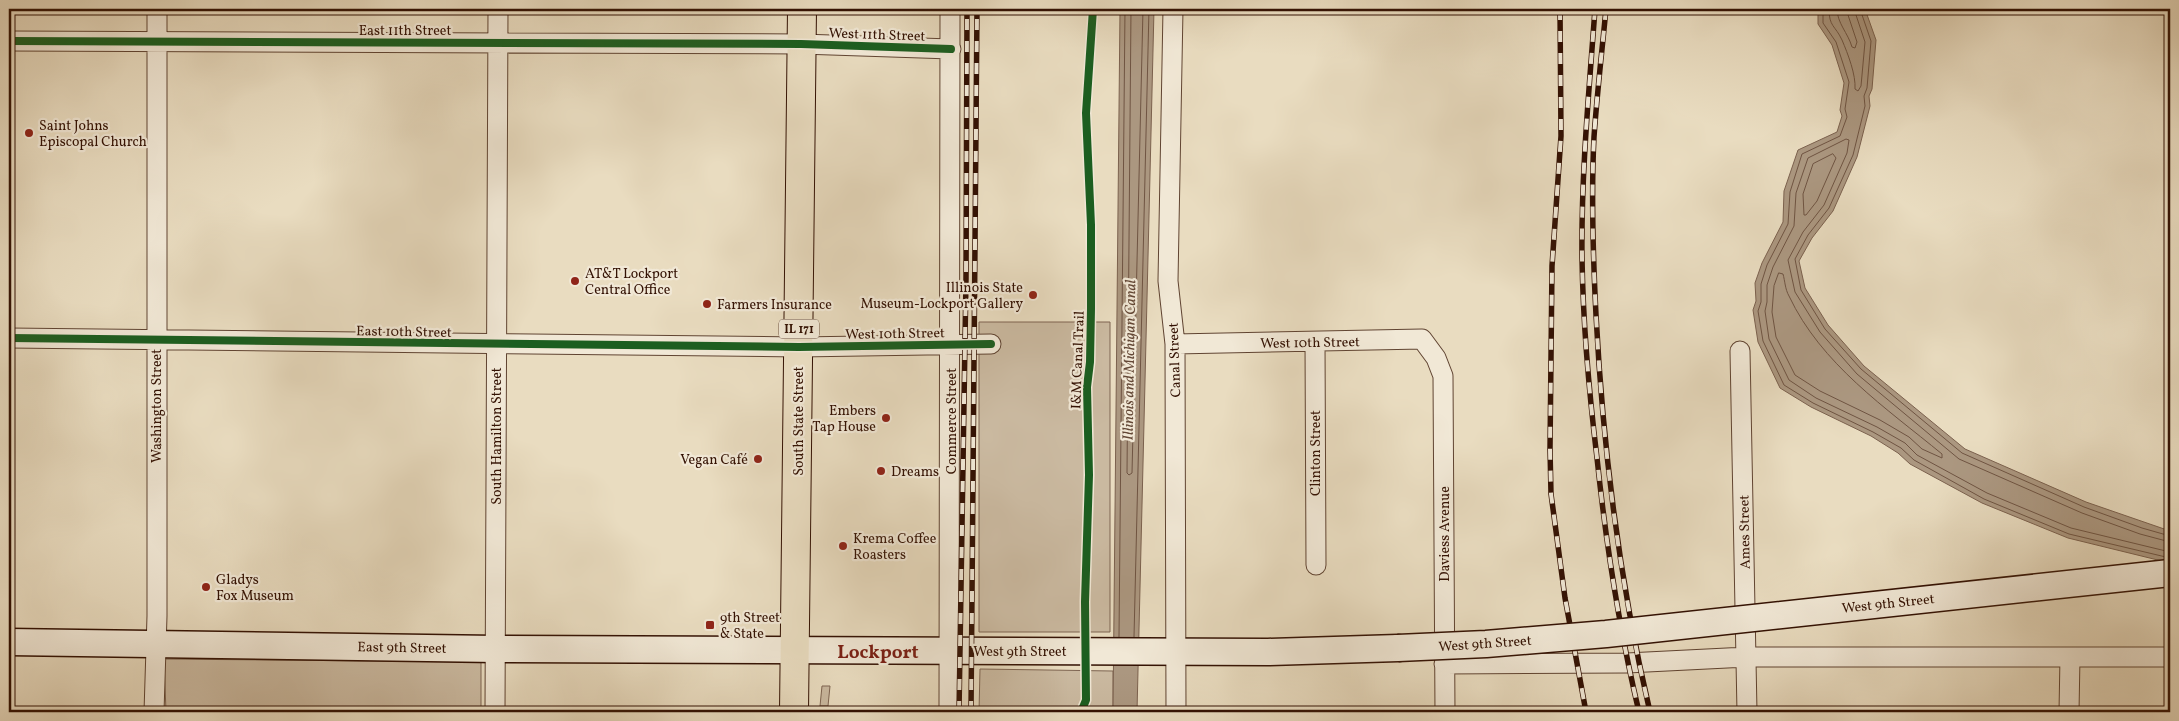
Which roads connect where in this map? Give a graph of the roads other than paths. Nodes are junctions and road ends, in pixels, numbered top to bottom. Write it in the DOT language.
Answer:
graph roads {
  1 [pos="157,9"];
  2 [pos="498,9"];
  3 [pos="802,9"];
  4 [pos="950,9"];
  5 [pos="1173,9"];
  6 [pos="9,41"];
  7 [pos="157,42"];
  8 [pos="498,43"];
  9 [pos="801,44"];
  10 [pos="951,50"];
  11 [pos="9,338"];
  12 [pos="156,339"];
  13 [pos="1315,342"];
  14 [pos="991,344"];
  15 [pos="1175,344"];
  16 [pos="496,345"];
  17 [pos="950,345"];
  18 [pos="799,348"];
  19 [pos="1740,351"];
  20 [pos="1436,358"];
  21 [pos="1316,565"];
  22 [pos="2170,573"];
  23 [pos="9,642"];
  24 [pos="156,642"];
  25 [pos="496,649"];
  26 [pos="796,649"];
  27 [pos="950,650"];
  28 [pos="1178,652"];
  29 [pos="1747,657"];
  30 [pos="2070,657"];
  31 [pos="2170,657"];
  32 [pos="1444,664"];
  33 [pos="154,712"];
  34 [pos="495,712"];
  35 [pos="794,712"];
  36 [pos="949,712"];
  37 [pos="1176,712"];
  38 [pos="1445,712"];
  39 [pos="1747,712"];
  40 [pos="2069,712"];
  1 -- 7 [label="street, Washington Street"];
  2 -- 8 [label="street, South Hamilton Street"];
  3 -- 9 [label="main road, South State Street / IL 171"];
  4 -- 10 [label="street, Commerce Street"];
  5 -- 15 [label="street, Canal Street"];
  6 -- 7 [label="street, East 11th Street"];
  7 -- 8 [label="street, East 11th Street"];
  7 -- 12 [label="street, Washington Street"];
  8 -- 9 [label="street, East 11th Street"];
  8 -- 16 [label="street, South Hamilton Street"];
  9 -- 10 [label="street, West 11th Street"];
  9 -- 18 [label="main road, South State Street / IL 171"];
  10 -- 17 [label="street, Commerce Street"];
  11 -- 12 [label="street, East 10th Street"];
  12 -- 16 [label="street, East 10th Street"];
  12 -- 24 [label="street, Washington Street"];
  13 -- 15 [label="street, West 10th Street"];
  13 -- 20 [label="street, West 10th Street"];
  13 -- 21 [label="street, Clinton Street"];
  14 -- 17 [label="street, West 10th Street"];
  15 -- 28 [label="street, Canal Street"];
  16 -- 18 [label="street, East 10th Street"];
  16 -- 25 [label="street, South Hamilton Street"];
  17 -- 18 [label="street, West 10th Street"];
  17 -- 27 [label="street, Commerce Street"];
  18 -- 26 [label="main road, South State Street / IL 171"];
  19 -- 29 [label="street, Ames Street"];
  20 -- 32 [label="street, Daviess Avenue"];
  22 -- 28 [label="main road, West 9th Street, bridge"];
  23 -- 24 [label="main road, East 9th Street"];
  24 -- 25 [label="main road, East 9th Street"];
  24 -- 33 [label="street, Washington Street"];
  25 -- 26 [label="main road, East 9th Street"];
  25 -- 34 [label="street, South Hamilton Street"];
  26 -- 27 [label="main road, West 9th Street"];
  26 -- 35 [label="main road, South State Street / IL 171"];
  27 -- 28 [label="main road, West 9th Street"];
  27 -- 36 [label="street, Commerce Street"];
  28 -- 37 [label="street, Canal Street"];
  29 -- 30 [label="street, West 9th Street"];
  29 -- 32 [label="street, West 9th Street"];
  29 -- 39 [label="street, Ames Street"];
  30 -- 31 [label="street, West 9th Street"];
  30 -- 40 [label="street"];
  32 -- 38 [label="street, Daviess Avenue"];
}
